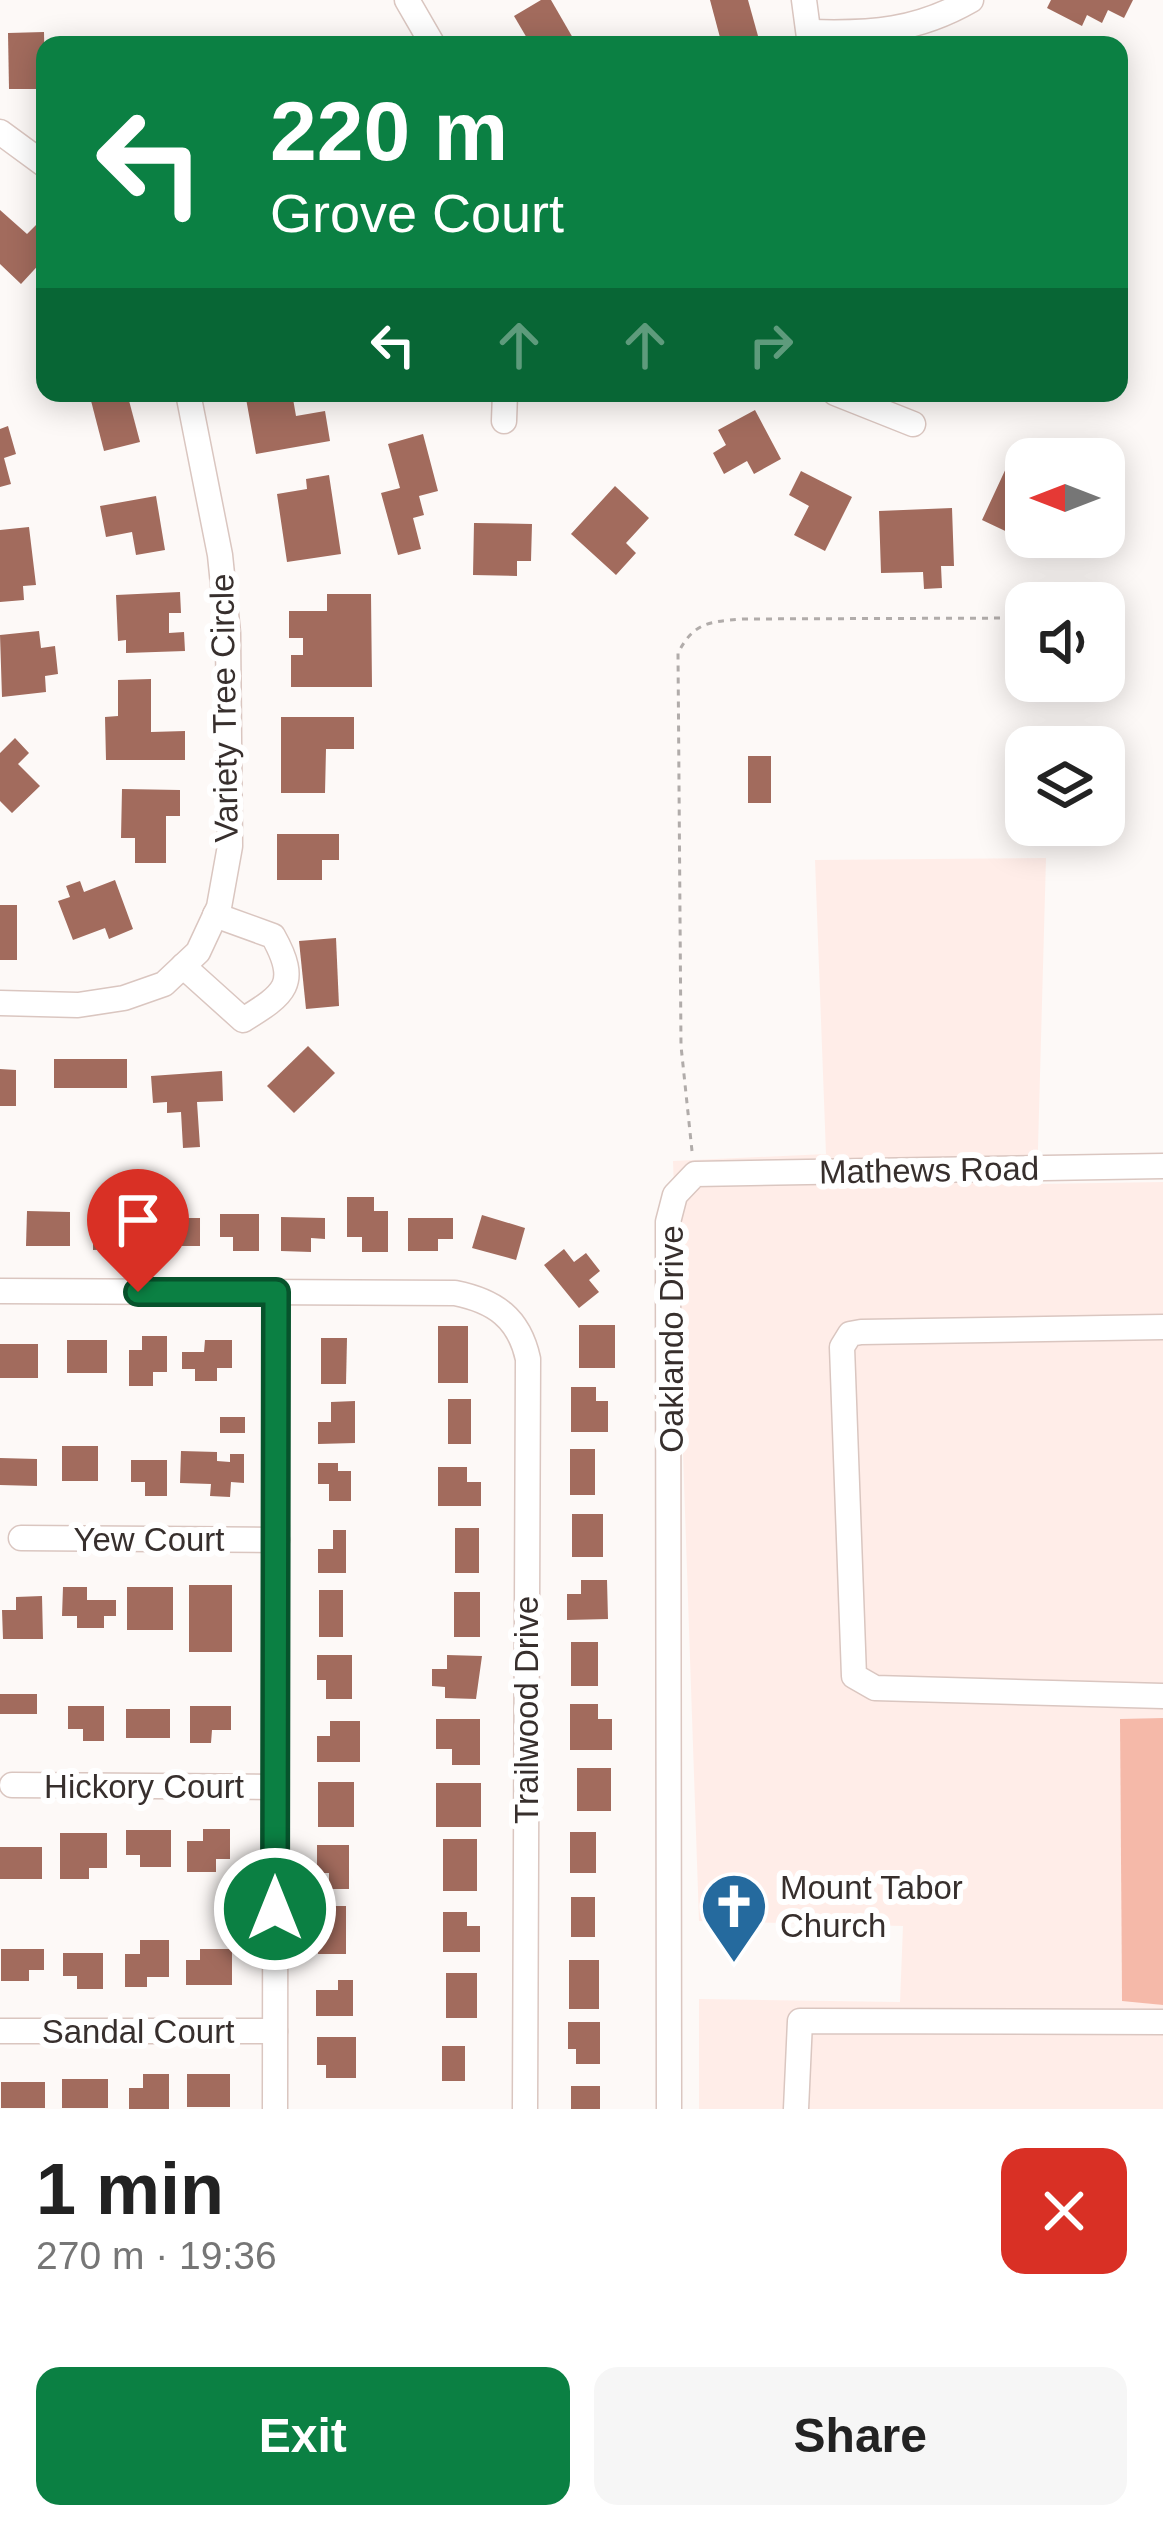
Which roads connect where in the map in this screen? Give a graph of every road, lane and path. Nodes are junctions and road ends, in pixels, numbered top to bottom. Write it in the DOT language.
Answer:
graph roads {
  1 [pos="407,0"];
  2 [pos="804,0"];
  3 [pos="971,0"];
  4 [pos="428,36"];
  5 [pos="810,36"];
  6 [pos="850,36"];
  7 [pos="0,132"];
  8 [pos="36,158"];
  9 [pos="190,402"];
  10 [pos="505,402"];
  11 [pos="858,402"];
  12 [pos="505,421"];
  13 [pos="913,424"];
  14 [pos="1005,618"];
  15 [pos="215,915"];
  16 [pos="183,966"];
  17 [pos="0,1003"];
  18 [pos="1163,1166"];
  19 [pos="695,1174"];
  20 [pos="0,1292"];
  21 [pos="276,1292"];
  22 [pos="1163,1327"];
  23 [pos="21,1538"];
  24 [pos="277,1540"];
  25 [pos="1163,1696"];
  26 [pos="12,1785"];
  27 [pos="275,1786"];
  28 [pos="1163,2022"];
  29 [pos="0,2031"];
  30 [pos="275,2031"];
  31 [pos="274,2109"];
  32 [pos="524,2109"];
  33 [pos="668,2109"];
  34 [pos="796,2109"];
  1 -- 4 [label="street"];
  2 -- 5 [label="street"];
  3 -- 6 [label="street"];
  7 -- 8 [label="street"];
  9 -- 15 [label="street, Variety Tree Circle"];
  10 -- 12 [label="street"];
  11 -- 13 [label="street"];
  14 -- 19 [label="path"];
  15 -- 16 [label="street, Variety Tree Circle"];
  15 -- 16 [label="street"];
  16 -- 17 [label="street, Variety Tree Circle"];
  18 -- 19 [label="street, Mathews Road"];
  19 -- 33 [label="street, Oaklando Drive"];
  20 -- 21 [label="street"];
  21 -- 24 [label="street"];
  21 -- 32 [label="street, Trailwood Drive"];
  22 -- 25 [label="street"];
  23 -- 24 [label="street, Yew Court"];
  24 -- 27 [label="street"];
  26 -- 27 [label="street, Hickory Court"];
  27 -- 30 [label="street"];
  28 -- 34 [label="street"];
  29 -- 30 [label="street, Sandal Court"];
  30 -- 31 [label="street"];
}
